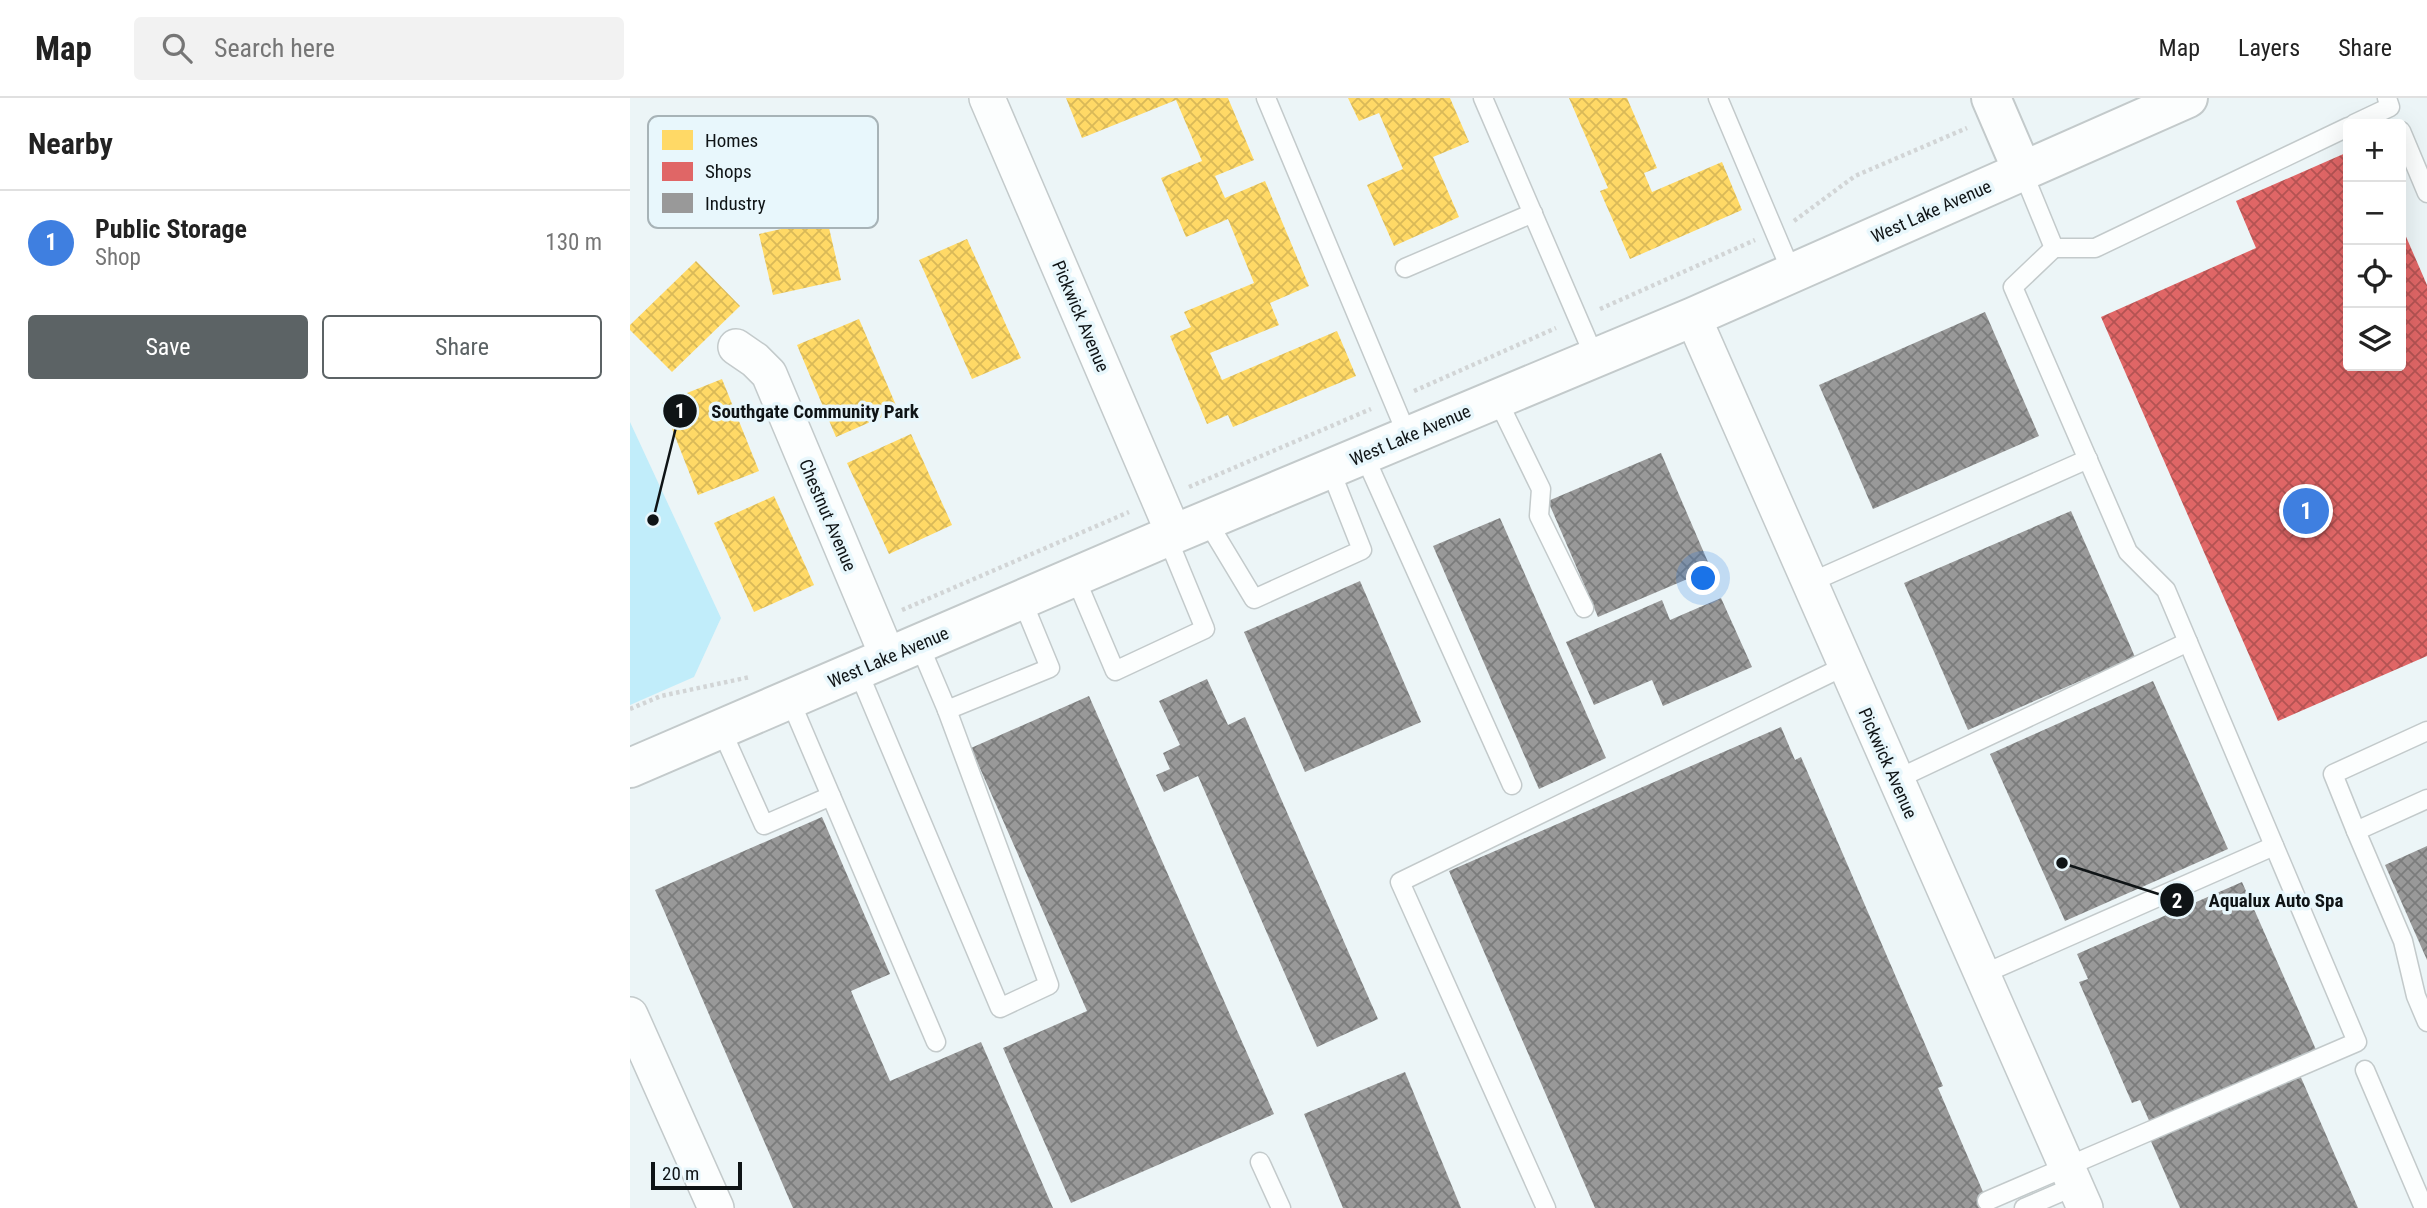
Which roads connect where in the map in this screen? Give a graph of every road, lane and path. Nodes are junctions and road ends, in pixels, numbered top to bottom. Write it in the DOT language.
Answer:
graph roads {
  1 [pos="987,98"];
  2 [pos="1266,98"];
  3 [pos="1483,98"];
  4 [pos="1718,98"];
  5 [pos="1990,98"];
  6 [pos="2188,98"];
  7 [pos="2389,102"];
  8 [pos="2362,119"];
  9 [pos="2396,119"];
  10 [pos="2343,129"];
  11 [pos="1951,135"];
  12 [pos="2406,143"];
  13 [pos="2022,170"];
  14 [pos="2427,193"];
  15 [pos="1533,213"];
  16 [pos="1775,232"];
  17 [pos="2054,248"];
  18 [pos="1405,268"];
  19 [pos="1792,273"];
  20 [pos="1693,317"];
  21 [pos="1578,318"];
  22 [pos="736,347"];
  23 [pos="1595,358"];
  24 [pos="1497,399"];
  25 [pos="1392,400"];
  26 [pos="1408,437"];
  27 [pos="2088,458"];
  28 [pos="1347,462"];
  29 [pos="1160,499"];
  30 [pos="1183,531"];
  31 [pos="1075,577"];
  32 [pos="1809,583"];
  33 [pos="1022,600"];
  34 [pos="1584,608"];
  35 [pos="874,622"];
  36 [pos="2188,642"];
  37 [pos="888,657"];
  38 [pos="1846,666"];
  39 [pos="753,676"];
  40 [pos="790,700"];
  41 [pos="630,709"];
  42 [pos="947,710"];
  43 [pos="721,729"];
  44 [pos="2427,731"];
  45 [pos="630,768"];
  46 [pos="1895,780"];
  47 [pos="1512,785"];
  48 [pos="831,796"];
  49 [pos="2427,799"];
  50 [pos="2356,831"];
  51 [pos="2274,846"];
  52 [pos="1981,975"];
  53 [pos="630,1015"];
  54 [pos="2427,1022"];
  55 [pos="936,1042"];
  56 [pos="2365,1070"];
  57 [pos="1260,1162"];
  58 [pos="2075,1187"];
  59 [pos="1987,1201"];
  60 [pos="716,1208"];
  61 [pos="1281,1208"];
  62 [pos="1546,1208"];
  63 [pos="2024,1208"];
  64 [pos="2424,1208"];
  1 -- 29 [label="street, Pickwick Avenue"];
  2 -- 25 [label="lane"];
  3 -- 15 [label="lane"];
  4 -- 16 [label="lane"];
  5 -- 13 [label="street"];
  6 -- 13 [label="street, West Lake Avenue"];
  7 -- 8 [label="lane"];
  7 -- 9 [label="lane"];
  10 -- 17 [label="lane"];
  11 -- 16 [label="path"];
  12 -- 14 [label="lane"];
  13 -- 17 [label="lane"];
  13 -- 19 [label="street, West Lake Avenue"];
  15 -- 18 [label="lane"];
  15 -- 21 [label="lane"];
  16 -- 19 [label="lane"];
  16 -- 21 [label="path"];
  17 -- 27 [label="lane"];
  19 -- 20 [label="street, West Lake Avenue"];
  20 -- 23 [label="street, West Lake Avenue"];
  20 -- 32 [label="street, Pickwick Avenue"];
  21 -- 23 [label="lane"];
  21 -- 25 [label="path"];
  22 -- 35 [label="street, Chestnut Avenue"];
  23 -- 24 [label="street, West Lake Avenue"];
  24 -- 26 [label="street, West Lake Avenue"];
  24 -- 34 [label="lane"];
  25 -- 26 [label="lane"];
  25 -- 29 [label="path"];
  26 -- 28 [label="street, West Lake Avenue"];
  27 -- 32 [label="lane"];
  27 -- 36 [label="lane"];
  28 -- 30 [label="street, West Lake Avenue"];
  28 -- 30 [label="lane"];
  28 -- 47 [label="lane"];
  29 -- 30 [label="street, Pickwick Avenue"];
  29 -- 35 [label="path"];
  30 -- 31 [label="street, West Lake Avenue"];
  30 -- 31 [label="lane"];
  31 -- 33 [label="street, West Lake Avenue"];
  32 -- 38 [label="street, Pickwick Avenue"];
  33 -- 37 [label="street, West Lake Avenue"];
  33 -- 42 [label="lane"];
  35 -- 37 [label="street, Chestnut Avenue"];
  36 -- 46 [label="lane"];
  36 -- 51 [label="lane"];
  37 -- 40 [label="street, West Lake Avenue"];
  37 -- 42 [label="lane"];
  37 -- 42 [label="lane"];
  38 -- 46 [label="street, Pickwick Avenue"];
  38 -- 62 [label="lane"];
  39 -- 41 [label="path"];
  40 -- 43 [label="street, West Lake Avenue"];
  40 -- 48 [label="lane"];
  43 -- 45 [label="street, West Lake Avenue"];
  43 -- 48 [label="lane"];
  44 -- 50 [label="lane"];
  46 -- 52 [label="street, Pickwick Avenue"];
  48 -- 55 [label="lane"];
  49 -- 50 [label="lane"];
  50 -- 54 [label="lane"];
  51 -- 52 [label="lane"];
  51 -- 58 [label="lane"];
  52 -- 58 [label="street, Pickwick Avenue"];
  53 -- 60 [label="street"];
  56 -- 64 [label="lane"];
  57 -- 61 [label="lane"];
  58 -- 59 [label="lane"];
  58 -- 63 [label="lane"];
}
